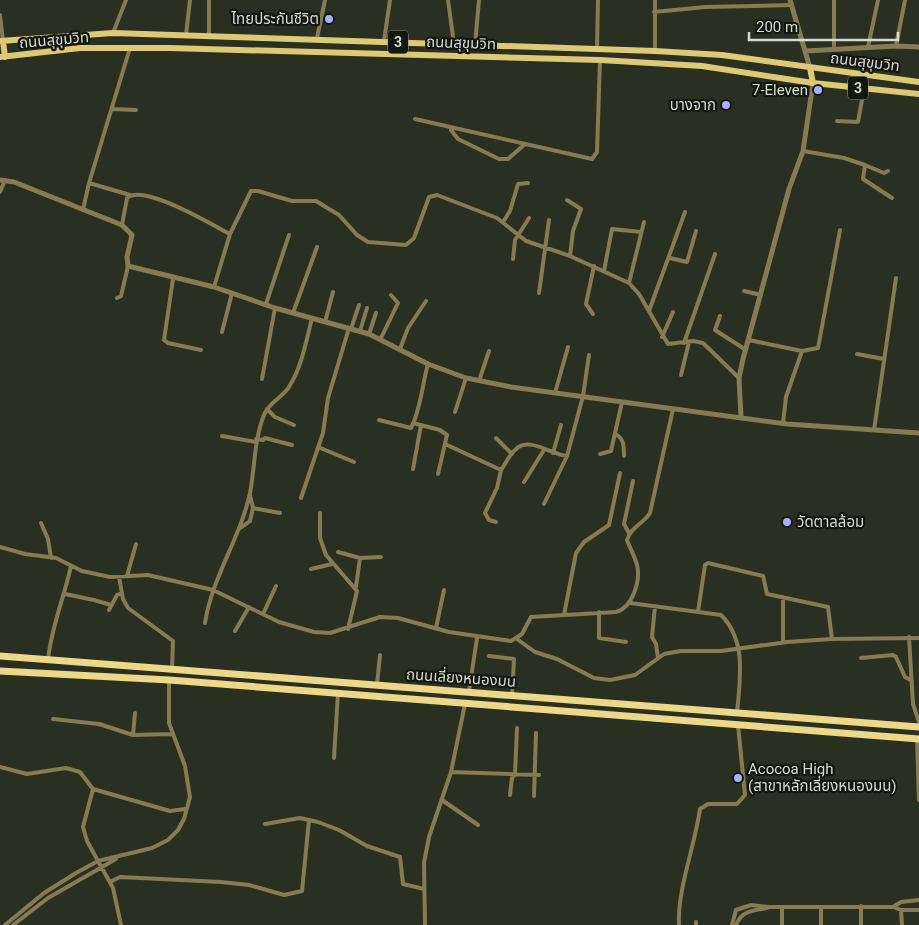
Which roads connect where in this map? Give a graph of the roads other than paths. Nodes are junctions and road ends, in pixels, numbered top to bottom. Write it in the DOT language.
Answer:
graph roads {
  1 [pos="126,0"];
  2 [pos="190,0"];
  3 [pos="209,0"];
  4 [pos="325,0"];
  5 [pos="390,0"];
  6 [pos="448,0"];
  7 [pos="479,0"];
  8 [pos="598,0"];
  9 [pos="655,0"];
  10 [pos="705,0"];
  11 [pos="834,0"];
  12 [pos="878,0"];
  13 [pos="905,0"];
  14 [pos="791,2"];
  15 [pos="705,7"];
  16 [pos="654,12"];
  17 [pos="0,15"];
  18 [pos="113,33"];
  19 [pos="186,35"];
  20 [pos="209,35"];
  21 [pos="317,38"];
  22 [pos="1,41"];
  23 [pos="384,41"];
  24 [pos="454,44"];
  25 [pos="475,46"];
  26 [pos="896,46"];
  27 [pos="868,47"];
  28 [pos="919,47"];
  29 [pos="130,48"];
  30 [pos="597,48"];
  31 [pos="834,49"];
  32 [pos="654,51"];
  33 [pos="805,51"];
  34 [pos="2,57"];
  35 [pos="600,60"];
  36 [pos="810,68"];
  37 [pos="919,82"];
  38 [pos="813,83"];
  39 [pos="864,88"];
  40 [pos="919,94"];
  41 [pos="112,110"];
  42 [pos="136,110"];
  43 [pos="416,119"];
  44 [pos="837,121"];
  45 [pos="451,129"];
  46 [pos="524,145"];
  47 [pos="803,151"];
  48 [pos="865,166"];
  49 [pos="888,171"];
  50 [pos="2,180"];
  51 [pos="89,183"];
  52 [pos="528,183"];
  53 [pos="0,192"];
  54 [pos="130,195"];
  55 [pos="892,198"];
  56 [pos="567,200"];
  57 [pos="83,210"];
  58 [pos="685,212"];
  59 [pos="529,218"];
  60 [pos="549,220"];
  61 [pos="503,222"];
  62 [pos="644,222"];
  63 [pos="122,225"];
  64 [pos="840,230"];
  65 [pos="696,231"];
  66 [pos="641,232"];
  67 [pos="230,234"];
  68 [pos="289,235"];
  69 [pos="517,236"];
  70 [pos="316,247"];
  71 [pos="546,248"];
  72 [pos="715,254"];
  73 [pos="570,256"];
  74 [pos="670,258"];
  75 [pos="513,259"];
  76 [pos="128,266"];
  77 [pos="594,266"];
  78 [pos="604,271"];
  79 [pos="896,278"];
  80 [pos="173,279"];
  81 [pos="629,283"];
  82 [pos="214,287"];
  83 [pos="744,291"];
  84 [pos="333,292"];
  85 [pos="232,293"];
  86 [pos="539,293"];
  87 [pos="391,295"];
  88 [pos="762,296"];
  89 [pos="118,298"];
  90 [pos="426,301"];
  91 [pos="266,304"];
  92 [pos="359,305"];
  93 [pos="275,308"];
  94 [pos="367,308"];
  95 [pos="649,311"];
  96 [pos="674,312"];
  97 [pos="293,313"];
  98 [pos="376,313"];
  99 [pos="592,314"];
  100 [pos="720,316"];
  101 [pos="312,318"];
  102 [pos="325,322"];
  103 [pos="350,328"];
  104 [pos="360,331"];
  105 [pos="222,332"];
  106 [pos="369,334"];
  107 [pos="662,337"];
  108 [pos="380,338"];
  109 [pos="749,340"];
  110 [pos="689,342"];
  111 [pos="684,343"];
  112 [pos="568,347"];
  113 [pos="400,349"];
  114 [pos="201,350"];
  115 [pos="746,350"];
  116 [pos="489,351"];
  117 [pos="802,351"];
  118 [pos="857,354"];
  119 [pos="589,355"];
  120 [pos="884,359"];
  121 [pos="428,364"];
  122 [pos="681,375"];
  123 [pos="466,378"];
  124 [pos="739,378"];
  125 [pos="262,379"];
  126 [pos="479,381"];
  127 [pos="555,393"];
  128 [pos="583,396"];
  129 [pos="622,402"];
  130 [pos="267,409"];
  131 [pos="673,409"];
  132 [pos="455,412"];
  133 [pos="741,417"];
  134 [pos="379,420"];
  135 [pos="413,423"];
  136 [pos="783,423"];
  137 [pos="294,425"];
  138 [pos="421,425"];
  139 [pos="561,425"];
  140 [pos="874,430"];
  141 [pos="919,433"];
  142 [pos="615,434"];
  143 [pos="222,436"];
  144 [pos="496,438"];
  145 [pos="256,440"];
  146 [pos="445,444"];
  147 [pos="292,445"];
  148 [pos="318,447"];
  149 [pos="544,450"];
  150 [pos="553,453"];
  151 [pos="512,454"];
  152 [pos="600,454"];
  153 [pos="567,456"];
  154 [pos="624,456"];
  155 [pos="354,462"];
  156 [pos="413,469"];
  157 [pos="501,470"];
  158 [pos="620,473"];
  159 [pos="438,474"];
  160 [pos="633,481"];
  161 [pos="524,482"];
  162 [pos="250,493"];
  163 [pos="301,498"];
  164 [pos="544,504"];
  165 [pos="253,508"];
  166 [pos="280,513"];
  167 [pos="320,513"];
  168 [pos="496,522"];
  169 [pos="41,523"];
  170 [pos="239,529"];
  171 [pos="629,533"];
  172 [pos="136,544"];
  173 [pos="0,547"];
  174 [pos="338,552"];
  175 [pos="381,557"];
  176 [pos="50,558"];
  177 [pos="360,558"];
  178 [pos="332,564"];
  179 [pos="71,566"];
  180 [pos="311,569"];
  181 [pos="127,576"];
  182 [pos="119,577"];
  183 [pos="276,586"];
  184 [pos="356,587"];
  185 [pos="213,590"];
  186 [pos="444,590"];
  187 [pos="122,592"];
  188 [pos="65,594"];
  189 [pos="784,597"];
  190 [pos="630,603"];
  191 [pos="111,605"];
  192 [pos="655,606"];
  193 [pos="249,607"];
  194 [pos="109,610"];
  195 [pos="599,612"];
  196 [pos="698,612"];
  197 [pos="263,614"];
  198 [pos="564,615"];
  199 [pos="205,623"];
  200 [pos="436,628"];
  201 [pos="348,629"];
  202 [pos="235,631"];
  203 [pos="909,637"];
  204 [pos="477,638"];
  205 [pos="919,638"];
  206 [pos="517,639"];
  207 [pos="832,639"];
  208 [pos="626,642"];
  209 [pos="783,642"];
  210 [pos="740,648"];
  211 [pos="380,654"];
  212 [pos="0,656"];
  213 [pos="489,656"];
  214 [pos="25,658"];
  215 [pos="658,658"];
  216 [pos="861,658"];
  217 [pos="48,660"];
  218 [pos="172,669"];
  219 [pos="0,671"];
  220 [pos="24,672"];
  221 [pos="486,678"];
  222 [pos="169,680"];
  223 [pos="513,680"];
  224 [pos="912,681"];
  225 [pos="376,686"];
  226 [pos="468,691"];
  227 [pos="338,694"];
  228 [pos="512,695"];
  229 [pos="576,700"];
  230 [pos="465,704"];
  231 [pos="575,712"];
  232 [pos="135,713"];
  233 [pos="917,713"];
  234 [pos="737,715"];
  235 [pos="53,719"];
  236 [pos="919,722"];
  237 [pos="738,725"];
  238 [pos="919,727"];
  239 [pos="517,728"];
  240 [pos="536,733"];
  241 [pos="172,734"];
  242 [pos="134,735"];
  243 [pos="918,738"];
  244 [pos="334,758"];
  245 [pos="0,767"];
  246 [pos="451,772"];
  247 [pos="516,774"];
  248 [pos="536,775"];
  249 [pos="93,790"];
  250 [pos="510,795"];
  251 [pos="534,796"];
  252 [pos="442,800"];
  253 [pos="919,800"];
  254 [pos="185,809"];
  255 [pos="309,820"];
  256 [pos="265,824"];
  257 [pos="478,825"];
  258 [pos="121,856"];
  259 [pos="98,861"];
  260 [pos="102,867"];
  261 [pos="110,882"];
  262 [pos="424,889"];
  263 [pos="919,900"];
  264 [pos="901,902"];
  265 [pos="861,906"];
  266 [pos="769,907"];
  267 [pos="782,907"];
  268 [pos="821,907"];
  269 [pos="893,907"];
  270 [pos="901,910"];
  271 [pos="919,910"];
  272 [pos="5,925"];
  273 [pos="13,925"];
  274 [pos="121,925"];
  275 [pos="425,925"];
  276 [pos="679,925"];
  277 [pos="732,925"];
  278 [pos="736,925"];
  279 [pos="782,925"];
  280 [pos="821,925"];
  281 [pos="861,925"];
  282 [pos="902,925"];
  1 -- 18 [label="street"];
  2 -- 19 [label="street"];
  3 -- 20 [label="street"];
  4 -- 21 [label="street"];
  5 -- 23 [label="street"];
  6 -- 24 [label="street"];
  7 -- 25 [label="street"];
  8 -- 30 [label="street"];
  9 -- 16 [label="street"];
  10 -- 15 [label="street"];
  11 -- 31 [label="street"];
  12 -- 27 [label="street"];
  13 -- 26 [label="street"];
  14 -- 15 [label="street"];
  14 -- 33 [label="street"];
  15 -- 16 [label="street"];
  16 -- 32 [label="street"];
  17 -- 22 [label="street"];
  18 -- 19 [label="main road, ถนนสุขุมวิท / 3"];
  18 -- 22 [label="main road, ถนนสุขุมวิท / 3"];
  19 -- 20 [label="main road, ถนนสุขุมวิท / 3"];
  20 -- 21 [label="main road, ถนนสุขุมวิท / 3"];
  21 -- 23 [label="main road, ถนนสุขุมวิท / 3"];
  22 -- 34 [label="main road"];
  23 -- 24 [label="main road, ถนนสุขุมวิท / 3"];
  24 -- 25 [label="main road, ถนนสุขุมวิท / 3"];
  25 -- 30 [label="main road, ถนนสุขุมวิท / 3"];
  26 -- 27 [label="street"];
  26 -- 28 [label="street"];
  27 -- 31 [label="street"];
  29 -- 34 [label="main road, ถนนสุขุมวิท / 3"];
  29 -- 35 [label="main road, ถนนสุขุมวิท / 3"];
  29 -- 41 [label="street"];
  30 -- 32 [label="main road, ถนนสุขุมวิท / 3"];
  31 -- 33 [label="street"];
  32 -- 36 [label="main road, ถนนสุขุมวิท / 3"];
  33 -- 36 [label="street"];
  35 -- 38 [label="main road, ถนนสุขุมวิท / 3"];
  35 -- 46 [label="street"];
  36 -- 37 [label="main road, ถนนสุขุมวิท / 3"];
  36 -- 38 [label="main road"];
  38 -- 39 [label="main road, ถนนสุขุมวิท / 3"];
  38 -- 47 [label="street"];
  39 -- 40 [label="main road, ถนนสุขุมวิท / 3"];
  39 -- 44 [label="street"];
  41 -- 42 [label="street"];
  41 -- 51 [label="street"];
  43 -- 45 [label="street"];
  45 -- 46 [label="street"];
  45 -- 46 [label="street"];
  47 -- 48 [label="street"];
  47 -- 88 [label="street"];
  48 -- 49 [label="street"];
  48 -- 55 [label="street"];
  50 -- 53 [label="street"];
  50 -- 57 [label="street"];
  51 -- 54 [label="street"];
  51 -- 57 [label="street"];
  52 -- 61 [label="street"];
  54 -- 63 [label="street"];
  54 -- 67 [label="street"];
  56 -- 73 [label="street"];
  57 -- 63 [label="street"];
  58 -- 74 [label="street"];
  59 -- 69 [label="street"];
  60 -- 71 [label="street"];
  61 -- 67 [label="street"];
  61 -- 69 [label="street"];
  62 -- 66 [label="street"];
  63 -- 76 [label="street"];
  64 -- 117 [label="street"];
  65 -- 74 [label="street"];
  66 -- 78 [label="street"];
  66 -- 81 [label="street"];
  67 -- 82 [label="street"];
  68 -- 91 [label="street"];
  69 -- 71 [label="street"];
  69 -- 75 [label="street"];
  70 -- 97 [label="street"];
  71 -- 73 [label="street"];
  71 -- 86 [label="street"];
  72 -- 111 [label="street"];
  73 -- 77 [label="street"];
  74 -- 95 [label="street"];
  76 -- 80 [label="street"];
  76 -- 89 [label="street"];
  77 -- 78 [label="street"];
  77 -- 99 [label="street"];
  78 -- 81 [label="street"];
  79 -- 120 [label="street"];
  80 -- 82 [label="street"];
  80 -- 114 [label="street"];
  81 -- 95 [label="street"];
  82 -- 85 [label="street"];
  83 -- 88 [label="street"];
  84 -- 102 [label="street"];
  85 -- 91 [label="street"];
  85 -- 105 [label="street"];
  87 -- 108 [label="street"];
  88 -- 109 [label="street"];
  90 -- 113 [label="street"];
  91 -- 93 [label="street"];
  92 -- 103 [label="street"];
  93 -- 97 [label="street"];
  93 -- 125 [label="street"];
  94 -- 104 [label="street"];
  95 -- 107 [label="street"];
  96 -- 107 [label="street"];
  97 -- 101 [label="street"];
  98 -- 106 [label="street"];
  100 -- 115 [label="street"];
  101 -- 102 [label="street"];
  101 -- 130 [label="street"];
  102 -- 103 [label="street"];
  103 -- 104 [label="street"];
  103 -- 148 [label="street"];
  104 -- 106 [label="street"];
  106 -- 108 [label="street"];
  107 -- 111 [label="street"];
  108 -- 113 [label="street"];
  109 -- 115 [label="street"];
  109 -- 117 [label="street"];
  110 -- 111 [label="street"];
  110 -- 122 [label="street"];
  110 -- 124 [label="street"];
  112 -- 127 [label="street"];
  113 -- 121 [label="street"];
  115 -- 124 [label="street"];
  116 -- 126 [label="street"];
  117 -- 136 [label="street"];
  118 -- 120 [label="street"];
  119 -- 128 [label="street"];
  120 -- 140 [label="street"];
  121 -- 123 [label="street"];
  121 -- 135 [label="street"];
  123 -- 126 [label="street"];
  123 -- 132 [label="street"];
  124 -- 133 [label="street"];
  126 -- 127 [label="street"];
  127 -- 128 [label="street"];
  128 -- 129 [label="street"];
  128 -- 153 [label="street"];
  129 -- 131 [label="street"];
  129 -- 142 [label="street"];
  130 -- 137 [label="street"];
  130 -- 145 [label="street"];
  131 -- 133 [label="street"];
  131 -- 171 [label="street"];
  133 -- 136 [label="street"];
  134 -- 135 [label="street"];
  135 -- 138 [label="street"];
  136 -- 140 [label="street"];
  138 -- 146 [label="street"];
  138 -- 156 [label="street"];
  139 -- 150 [label="street"];
  140 -- 141 [label="street"];
  142 -- 152 [label="street"];
  142 -- 154 [label="street"];
  143 -- 145 [label="street"];
  144 -- 151 [label="street"];
  145 -- 147 [label="street"];
  145 -- 162 [label="street"];
  146 -- 157 [label="street"];
  146 -- 159 [label="street"];
  148 -- 155 [label="street"];
  148 -- 163 [label="street"];
  149 -- 150 [label="street"];
  149 -- 151 [label="street"];
  149 -- 161 [label="street"];
  150 -- 153 [label="street"];
  151 -- 157 [label="street"];
  153 -- 164 [label="street"];
  157 -- 168 [label="street"];
  158 -- 198 [label="street"];
  160 -- 171 [label="street"];
  162 -- 165 [label="street"];
  162 -- 170 [label="street"];
  165 -- 166 [label="street"];
  165 -- 170 [label="street"];
  167 -- 178 [label="street"];
  169 -- 176 [label="street"];
  170 -- 185 [label="street"];
  171 -- 190 [label="street"];
  172 -- 181 [label="street"];
  173 -- 176 [label="street"];
  174 -- 177 [label="street"];
  175 -- 177 [label="street"];
  176 -- 179 [label="street"];
  177 -- 184 [label="street"];
  178 -- 180 [label="street"];
  178 -- 184 [label="street"];
  179 -- 182 [label="street"];
  179 -- 188 [label="street"];
  181 -- 182 [label="street"];
  181 -- 185 [label="street"];
  182 -- 187 [label="street"];
  183 -- 197 [label="street"];
  184 -- 201 [label="street"];
  185 -- 193 [label="street"];
  185 -- 199 [label="street"];
  186 -- 200 [label="street"];
  187 -- 191 [label="street"];
  187 -- 218 [label="street"];
  188 -- 191 [label="street"];
  188 -- 217 [label="street"];
  189 -- 196 [label="street"];
  189 -- 207 [label="street"];
  189 -- 209 [label="street"];
  190 -- 192 [label="street"];
  190 -- 195 [label="street"];
  191 -- 194 [label="street"];
  192 -- 196 [label="street"];
  192 -- 215 [label="street"];
  193 -- 197 [label="street"];
  193 -- 202 [label="street"];
  195 -- 198 [label="street"];
  195 -- 208 [label="street"];
  196 -- 210 [label="street"];
  197 -- 201 [label="street"];
  198 -- 206 [label="street"];
  200 -- 201 [label="street"];
  200 -- 204 [label="street"];
  203 -- 205 [label="street"];
  203 -- 207 [label="street"];
  203 -- 224 [label="street"];
  204 -- 206 [label="street"];
  204 -- 226 [label="street"];
  206 -- 215 [label="street"];
  207 -- 209 [label="street"];
  209 -- 210 [label="street"];
  210 -- 215 [label="street"];
  210 -- 234 [label="street"];
  211 -- 225 [label="street"];
  212 -- 214 [label="highway, ถนนเลี่ยงหนองมน"];
  213 -- 223 [label="street"];
  214 -- 217 [label="highway, ถนนเลี่ยงหนองมน"];
  214 -- 220 [label="highway"];
  216 -- 224 [label="street"];
  217 -- 218 [label="highway, ถนนเลี่ยงหนองมน"];
  218 -- 225 [label="highway, ถนนเลี่ยงหนองมน"];
  219 -- 220 [label="highway, ถนนเลี่ยงหนองมน"];
  220 -- 222 [label="highway, ถนนเลี่ยงหนองมน"];
  221 -- 223 [label="street"];
  222 -- 227 [label="highway, ถนนเลี่ยงหนองมน"];
  222 -- 241 [label="street"];
  223 -- 228 [label="street"];
  224 -- 233 [label="street"];
  225 -- 226 [label="highway, ถนนเลี่ยงหนองมน"];
  226 -- 228 [label="highway, ถนนเลี่ยงหนองมน"];
  227 -- 230 [label="highway, ถนนเลี่ยงหนองมน"];
  227 -- 244 [label="street"];
  228 -- 229 [label="highway, ถนนเลี่ยงหนองมน"];
  229 -- 231 [label="highway"];
  229 -- 234 [label="highway, ถนนเลี่ยงหนองมน"];
  230 -- 231 [label="highway, ถนนเลี่ยงหนองมน"];
  230 -- 246 [label="street"];
  231 -- 237 [label="highway, ถนนเลี่ยงหนองมน"];
  232 -- 242 [label="street"];
  233 -- 236 [label="street"];
  234 -- 238 [label="highway, ถนนเลี่ยงหนองมน"];
  235 -- 242 [label="street"];
  237 -- 243 [label="highway, ถนนเลี่ยงหนองมน"];
  237 -- 276 [label="street"];
  239 -- 247 [label="street"];
  240 -- 248 [label="street"];
  241 -- 242 [label="street"];
  241 -- 254 [label="street"];
  243 -- 253 [label="street"];
  245 -- 249 [label="street"];
  246 -- 247 [label="street"];
  246 -- 252 [label="street"];
  247 -- 248 [label="street"];
  247 -- 250 [label="street"];
  248 -- 251 [label="street"];
  249 -- 254 [label="street"];
  249 -- 259 [label="street"];
  252 -- 257 [label="street"];
  252 -- 262 [label="street"];
  254 -- 258 [label="street"];
  255 -- 256 [label="street"];
  255 -- 261 [label="street"];
  255 -- 262 [label="street"];
  258 -- 259 [label="street"];
  258 -- 260 [label="street"];
  259 -- 260 [label="street"];
  259 -- 272 [label="street"];
  260 -- 261 [label="street"];
  260 -- 273 [label="street"];
  261 -- 274 [label="street"];
  262 -- 275 [label="street"];
  263 -- 264 [label="street"];
  264 -- 269 [label="street"];
  264 -- 270 [label="street"];
  265 -- 268 [label="street"];
  265 -- 269 [label="street"];
  265 -- 281 [label="street"];
  266 -- 267 [label="street"];
  266 -- 277 [label="street"];
  266 -- 278 [label="street"];
  267 -- 268 [label="street"];
  267 -- 279 [label="street"];
  268 -- 280 [label="street"];
  269 -- 270 [label="street"];
  270 -- 271 [label="street"];
  270 -- 282 [label="street"];
}
